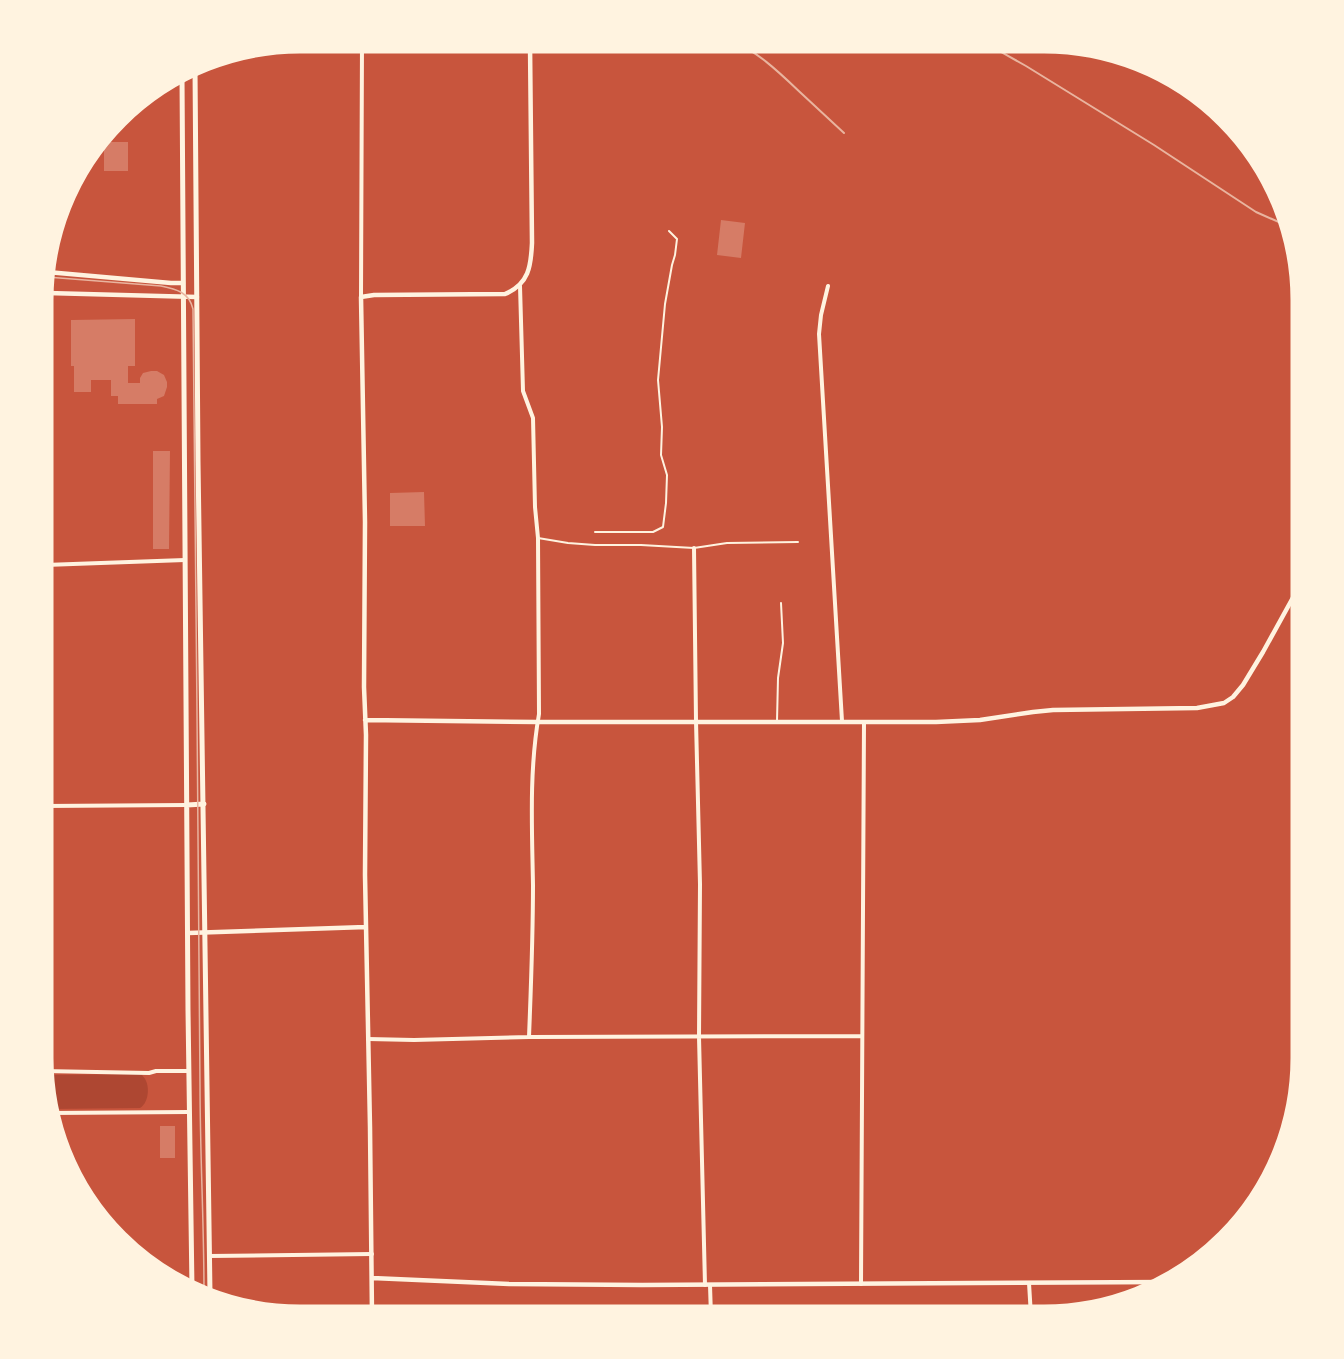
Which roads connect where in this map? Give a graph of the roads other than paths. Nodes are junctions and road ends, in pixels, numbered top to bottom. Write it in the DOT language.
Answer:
graph roads {
  1 [pos="362,52"];
  2 [pos="530,52"];
  3 [pos="195,76"];
  4 [pos="182,83"];
  5 [pos="183,184"];
  6 [pos="197,184"];
  7 [pos="669,231"];
  8 [pos="54,272"];
  9 [pos="183,283"];
  10 [pos="520,286"];
  11 [pos="828,286"];
  12 [pos="52,293"];
  13 [pos="184,297"];
  14 [pos="197,297"];
  15 [pos="361,297"];
  16 [pos="595,532"];
  17 [pos="538,538"];
  18 [pos="798,542"];
  19 [pos="694,548"];
  20 [pos="185,560"];
  21 [pos="52,565"];
  22 [pos="1292,599"];
  23 [pos="781,603"];
  24 [pos="365,720"];
  25 [pos="777,721"];
  26 [pos="842,721"];
  27 [pos="537,722"];
  28 [pos="696,722"];
  29 [pos="864,722"];
  30 [pos="204,804"];
  31 [pos="187,805"];
  32 [pos="52,806"];
  33 [pos="366,927"];
  34 [pos="205,932"];
  35 [pos="188,933"];
  36 [pos="862,1036"];
  37 [pos="529,1037"];
  38 [pos="699,1037"];
  39 [pos="368,1039"];
  40 [pos="53,1071"];
  41 [pos="189,1071"];
  42 [pos="189,1112"];
  43 [pos="58,1113"];
  44 [pos="372,1254"];
  45 [pos="209,1256"];
  46 [pos="372,1278"];
  47 [pos="192,1281"];
  48 [pos="1151,1282"];
  49 [pos="1029,1283"];
  50 [pos="861,1284"];
  51 [pos="708,1285"];
  52 [pos="210,1290"];
  53 [pos="372,1306"];
  54 [pos="710,1306"];
  55 [pos="1030,1306"];
  1 -- 15 [label="street"];
  2 -- 10 [label="street"];
  3 -- 6 [label="main road"];
  4 -- 5 [label="main road"];
  5 -- 6 [label="main road"];
  5 -- 9 [label="main road"];
  6 -- 14 [label="main road"];
  7 -- 16 [label="lane"];
  8 -- 9 [label="street"];
  9 -- 13 [label="main road"];
  10 -- 15 [label="street"];
  10 -- 17 [label="street"];
  11 -- 26 [label="street"];
  12 -- 13 [label="street"];
  13 -- 14 [label="street"];
  13 -- 20 [label="main road"];
  14 -- 30 [label="main road"];
  15 -- 24 [label="street"];
  17 -- 19 [label="lane"];
  17 -- 27 [label="street"];
  18 -- 19 [label="lane"];
  19 -- 28 [label="street"];
  20 -- 21 [label="street"];
  20 -- 31 [label="main road"];
  22 -- 29 [label="street"];
  23 -- 25 [label="lane"];
  24 -- 27 [label="street"];
  24 -- 33 [label="street"];
  25 -- 26 [label="street"];
  25 -- 28 [label="street"];
  26 -- 29 [label="street"];
  27 -- 28 [label="street"];
  27 -- 37 [label="street"];
  28 -- 38 [label="street"];
  29 -- 36 [label="street"];
  30 -- 31 [label="main road"];
  30 -- 34 [label="main road"];
  31 -- 32 [label="street"];
  31 -- 35 [label="main road"];
  33 -- 34 [label="street"];
  33 -- 39 [label="street"];
  34 -- 35 [label="street"];
  34 -- 45 [label="main road"];
  35 -- 41 [label="main road"];
  36 -- 38 [label="street"];
  36 -- 50 [label="street"];
  37 -- 38 [label="street"];
  37 -- 39 [label="street"];
  38 -- 51 [label="street"];
  39 -- 44 [label="street"];
  40 -- 41 [label="street"];
  41 -- 42 [label="main road"];
  42 -- 43 [label="street"];
  42 -- 47 [label="main road"];
  44 -- 45 [label="street"];
  44 -- 46 [label="street"];
  45 -- 52 [label="main road"];
  46 -- 51 [label="street"];
  46 -- 53 [label="street"];
  48 -- 49 [label="street"];
  49 -- 50 [label="street"];
  49 -- 55 [label="street"];
  50 -- 51 [label="street"];
  51 -- 54 [label="street"];
}
